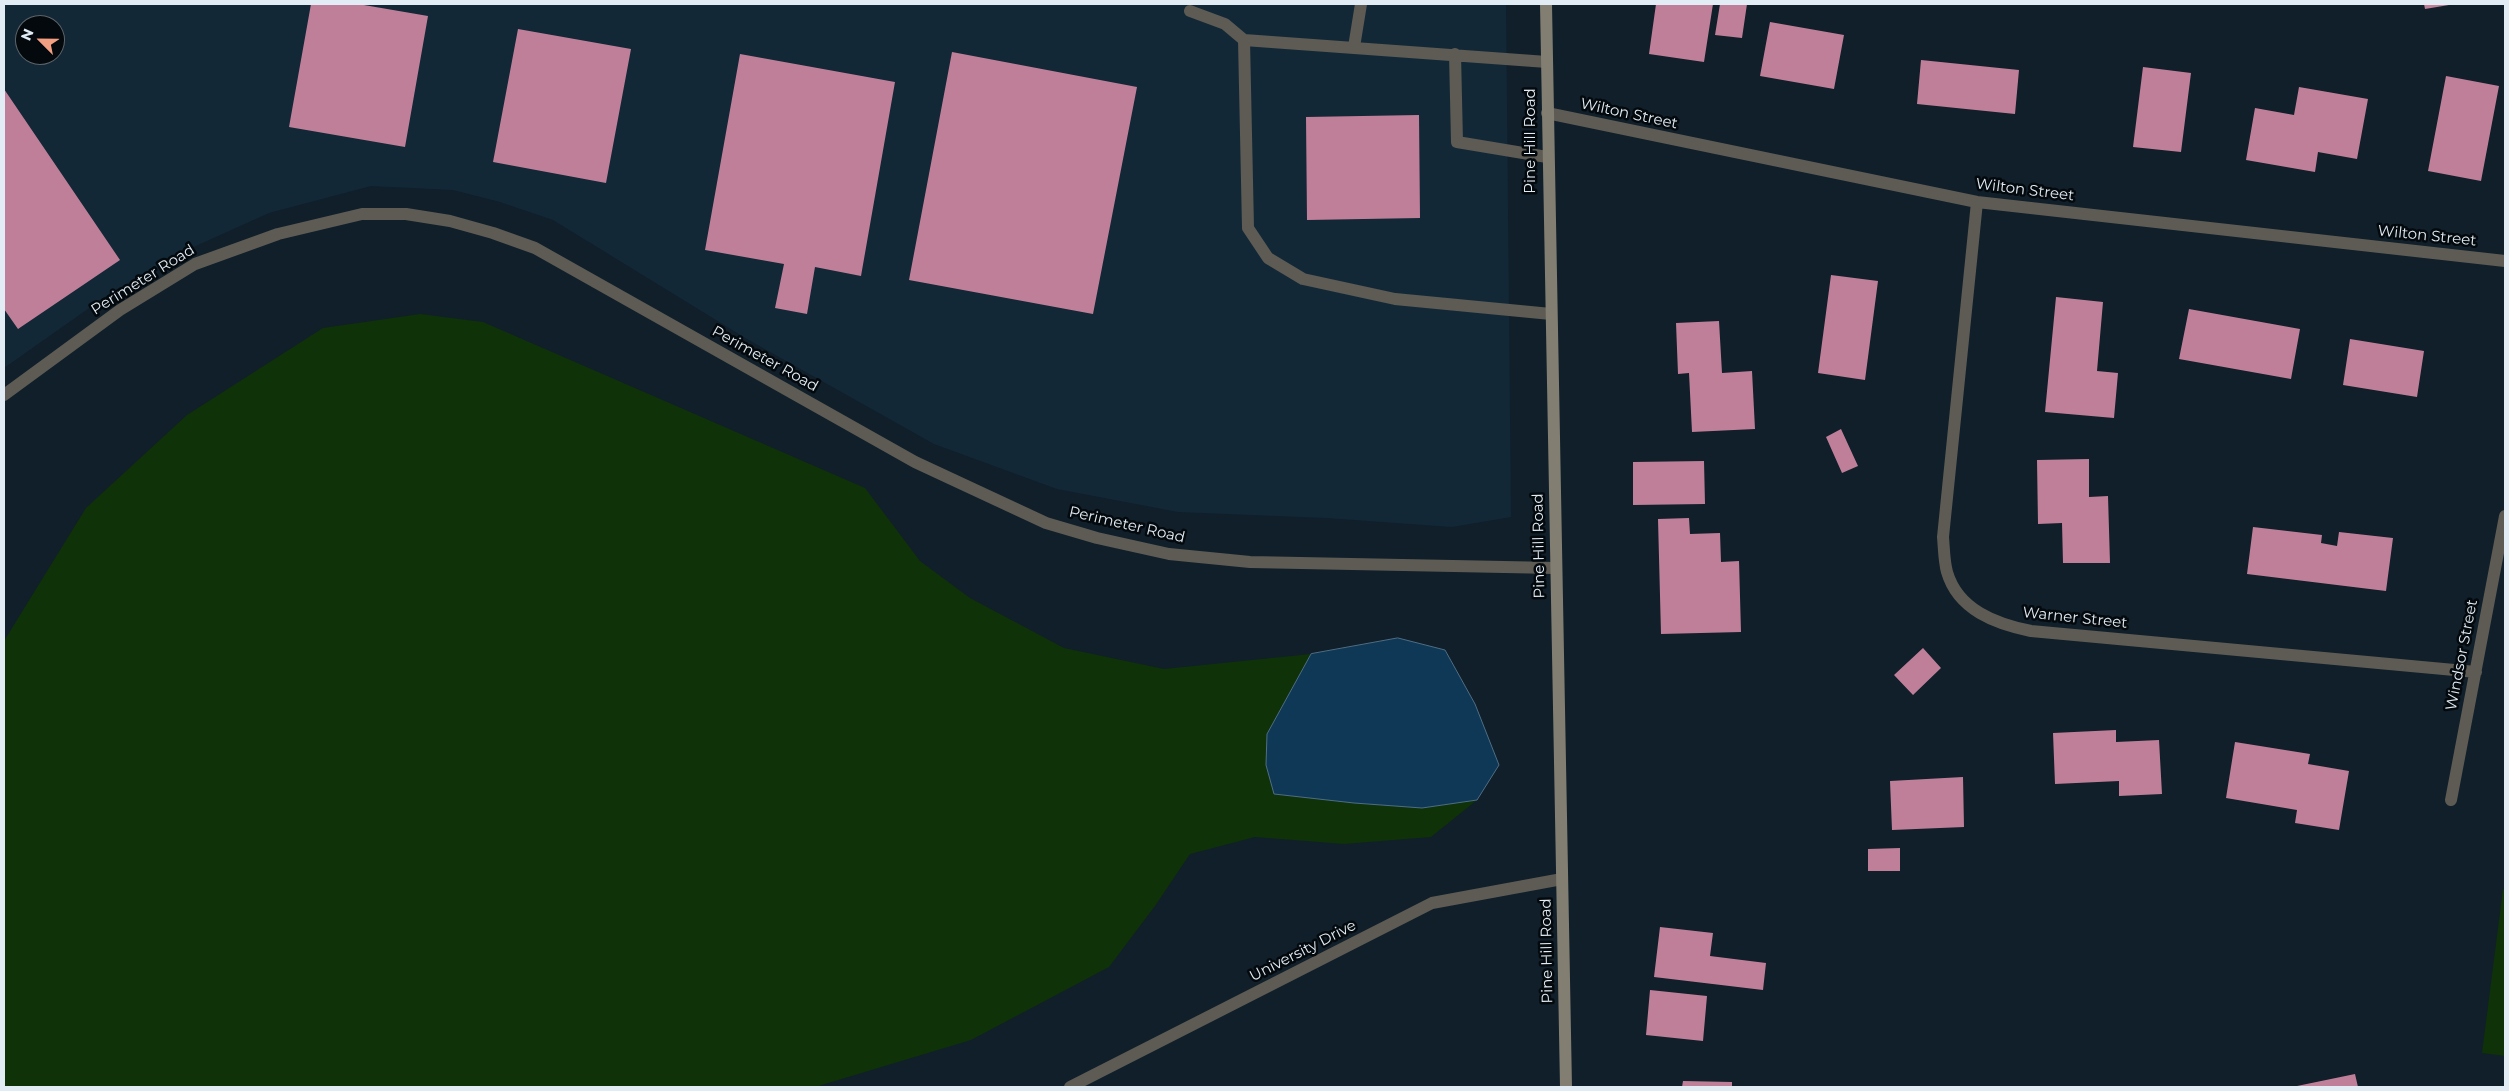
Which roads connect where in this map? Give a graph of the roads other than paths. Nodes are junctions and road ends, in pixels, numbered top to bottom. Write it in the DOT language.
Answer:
graph roads {
  1 [pos="1361,4"];
  2 [pos="1546,4"];
  3 [pos="1190,11"];
  4 [pos="1244,40"];
  5 [pos="1354,47"];
  6 [pos="1455,54"];
  7 [pos="1547,62"];
  8 [pos="1547,113"];
  9 [pos="1547,157"];
  10 [pos="1977,202"];
  11 [pos="2505,261"];
  12 [pos="1550,314"];
  13 [pos="4,396"];
  14 [pos="2505,516"];
  15 [pos="1555,568"];
  16 [pos="2476,672"];
  17 [pos="2452,800"];
  18 [pos="1562,878"];
  19 [pos="1070,1087"];
  20 [pos="1566,1087"];
  1 -- 5 [label="street"];
  2 -- 7 [label="street, Pine Hill Road"];
  3 -- 4 [label="street"];
  4 -- 5 [label="street"];
  4 -- 12 [label="street"];
  5 -- 6 [label="street"];
  6 -- 7 [label="street"];
  6 -- 9 [label="street"];
  7 -- 8 [label="street, Pine Hill Road"];
  8 -- 9 [label="street, Pine Hill Road"];
  8 -- 10 [label="street, Wilton Street"];
  9 -- 12 [label="street, Pine Hill Road"];
  10 -- 11 [label="street, Wilton Street"];
  10 -- 16 [label="street, Warner Street"];
  12 -- 15 [label="street, Pine Hill Road"];
  13 -- 15 [label="street, Perimeter Road"];
  14 -- 16 [label="street, Windsor Street"];
  15 -- 18 [label="street, Pine Hill Road"];
  16 -- 17 [label="street, Windsor Street"];
  18 -- 19 [label="street, University Drive"];
  18 -- 20 [label="street, Pine Hill Road"];
}
